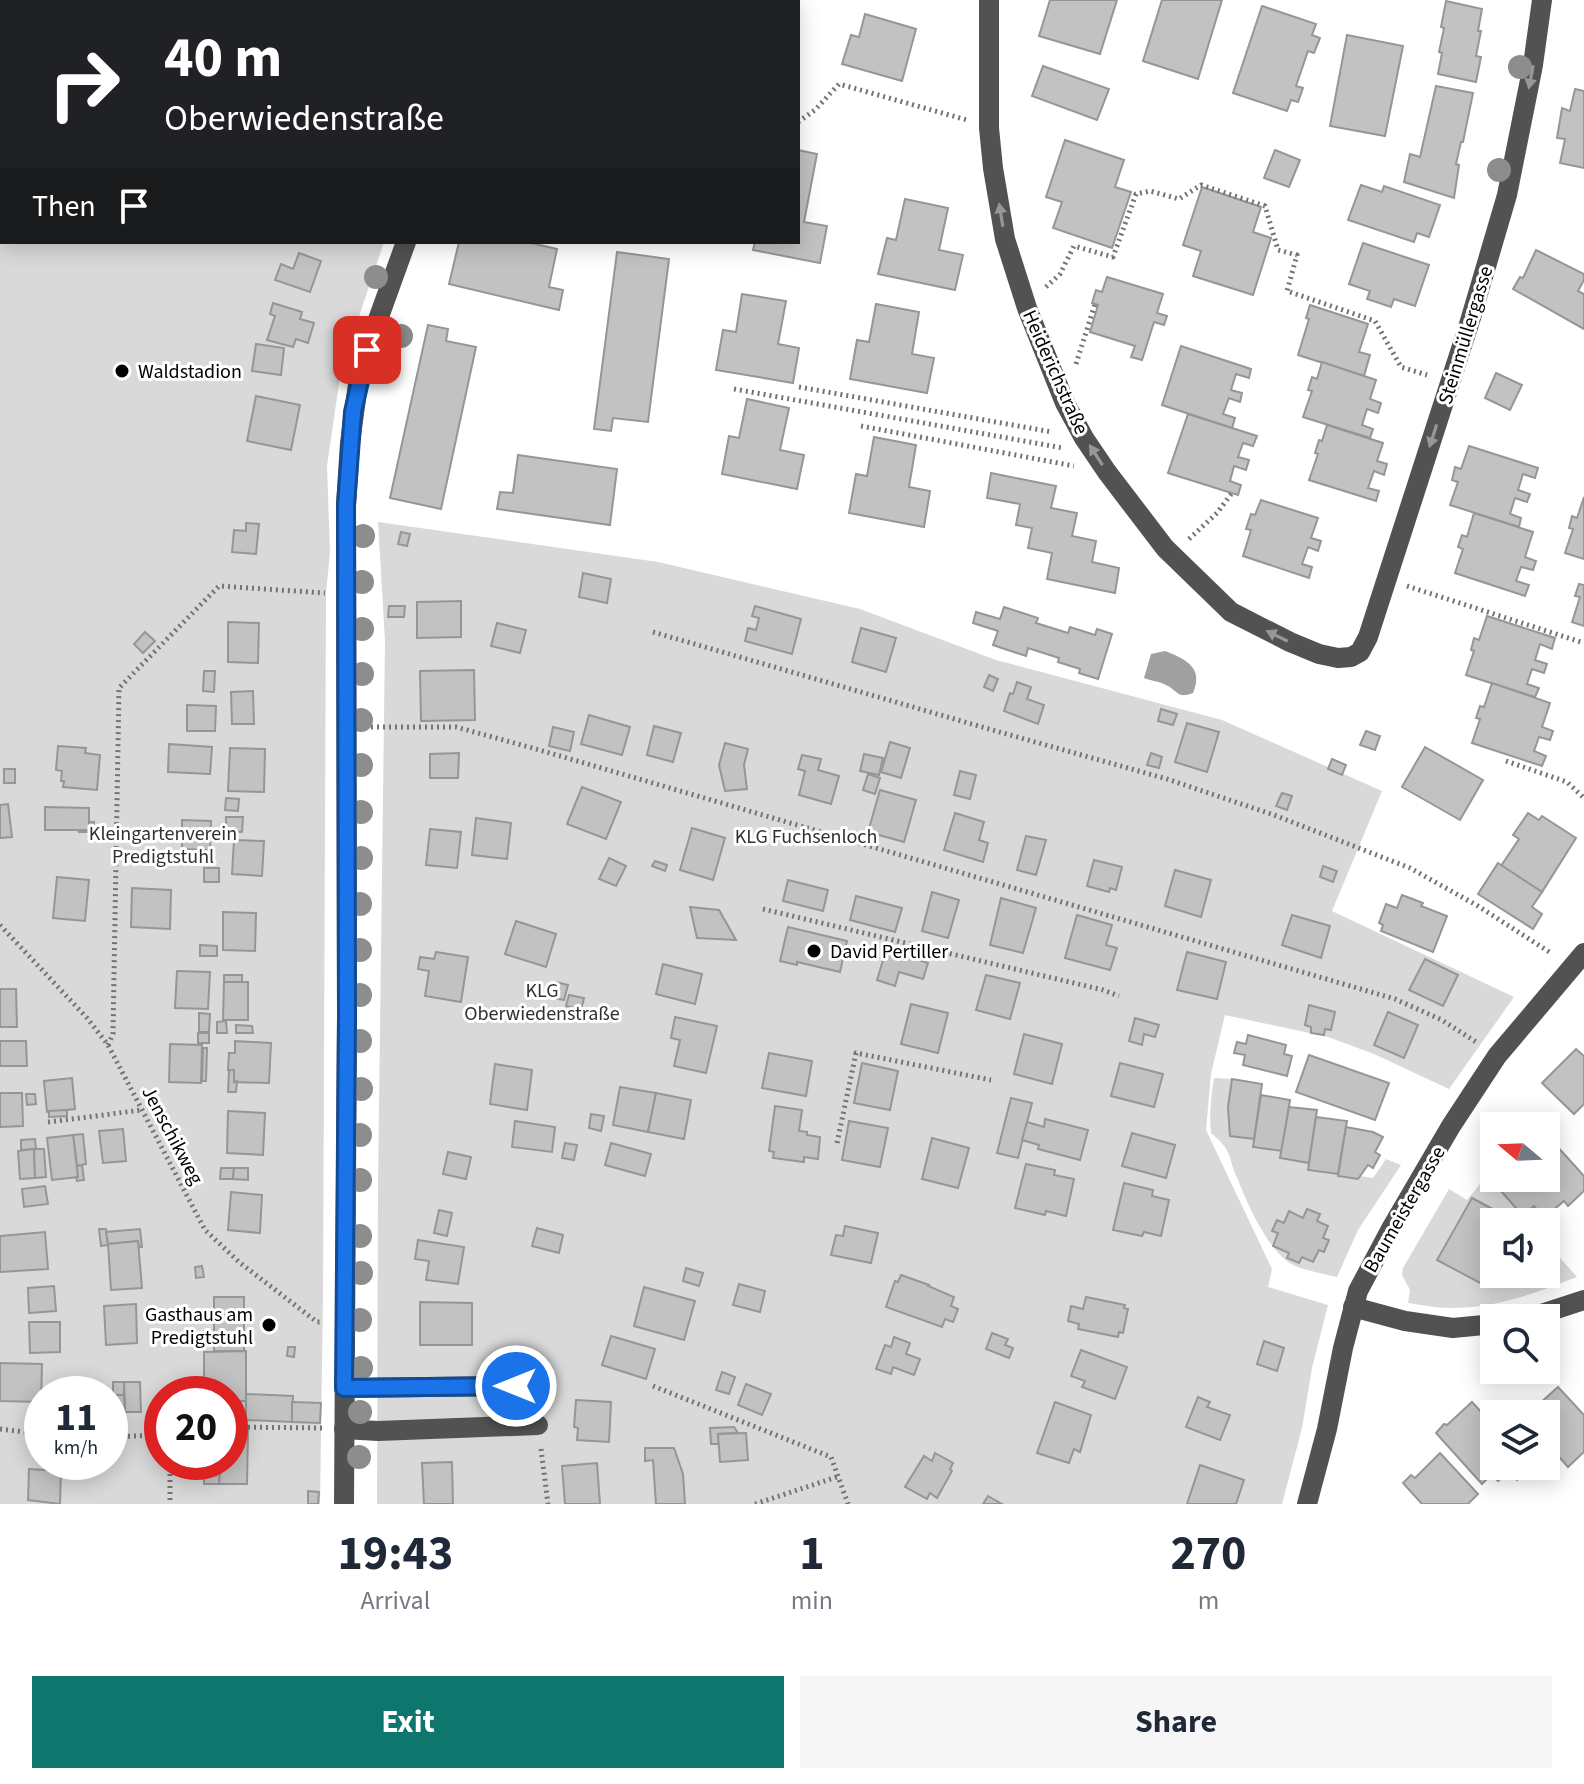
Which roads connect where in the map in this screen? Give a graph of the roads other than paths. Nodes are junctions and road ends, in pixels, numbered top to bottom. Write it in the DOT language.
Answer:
graph roads {
  1 [pos="989,0"];
  2 [pos="1542,0"];
  3 [pos="405,244"];
  4 [pos="1351,657"];
  5 [pos="1578,960"];
  6 [pos="1584,1300"];
  7 [pos="1353,1307"];
  8 [pos="1560,1308"];
  9 [pos="1480,1325"];
  10 [pos="516,1386"];
  11 [pos="344,1388"];
  12 [pos="538,1425"];
  13 [pos="344,1429"];
  14 [pos="344,1504"];
  15 [pos="1307,1504"];
  4 -- 1 [label="street, Heiderichstraße, one-way"];
  2 -- 4 [label="street, Steinmüllergasse, one-way"];
  3 -- 11 [label="street"];
  5 -- 7 [label="street, Baumeistergasse"];
  6 -- 8 [label="street"];
  7 -- 9 [label="street"];
  7 -- 15 [label="street, Baumeistergasse"];
  10 -- 11 [label="street"];
  11 -- 13 [label="street"];
  12 -- 13 [label="street"];
  13 -- 14 [label="street"];
}
